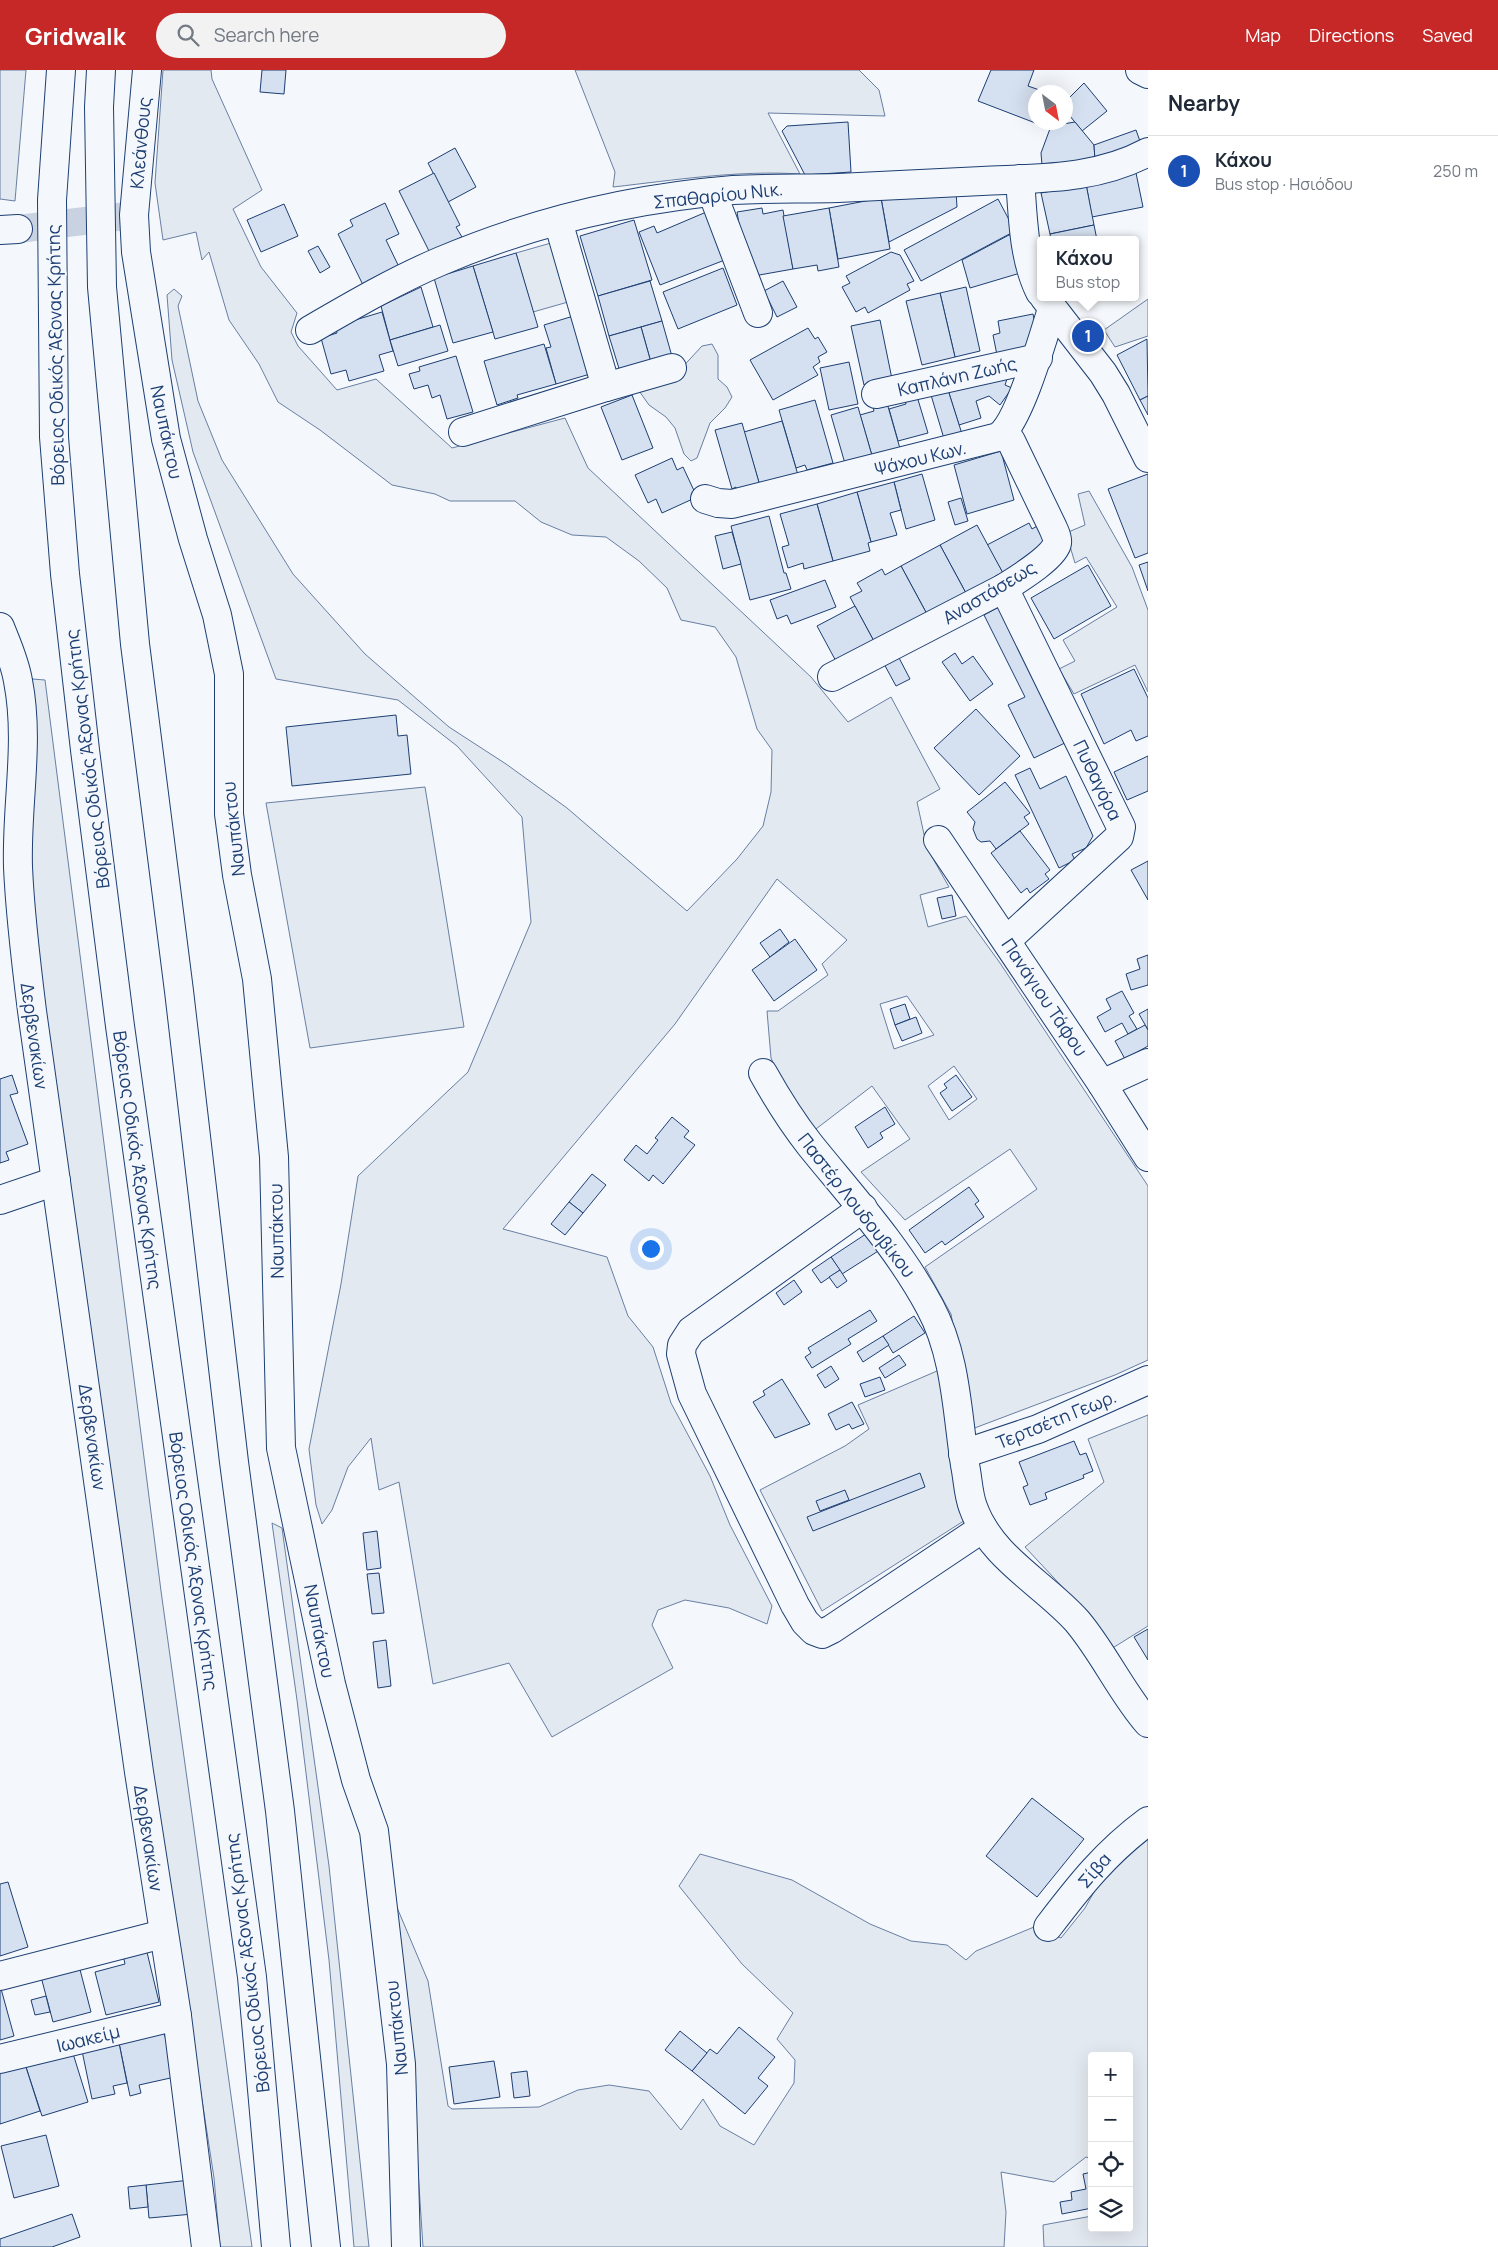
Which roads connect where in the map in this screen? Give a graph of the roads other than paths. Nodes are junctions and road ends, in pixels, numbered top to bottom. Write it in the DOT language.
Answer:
graph roads {
  1 [pos="61,70"];
  2 [pos="101,70"];
  3 [pos="147,70"];
  4 [pos="1140,70"];
  5 [pos="1148,74"];
  6 [pos="1148,152"];
  7 [pos="1020,179"];
  8 [pos="712,192"];
  9 [pos="134,216"];
  10 [pos="558,221"];
  11 [pos="1037,281"];
  12 [pos="1045,301"];
  13 [pos="1047,301"];
  14 [pos="758,313"];
  15 [pos="310,330"];
  16 [pos="1038,358"];
  17 [pos="672,368"];
  18 [pos="606,387"];
  19 [pos="876,394"];
  20 [pos="463,432"];
  21 [pos="1005,432"];
  22 [pos="1148,458"];
  23 [pos="705,499"];
  24 [pos="1004,588"];
  25 [pos="0,627"];
  26 [pos="832,677"];
  27 [pos="938,840"];
  28 [pos="1007,940"];
  29 [pos="1148,1063"];
  30 [pos="763,1073"];
  31 [pos="1102,1084"];
  32 [pos="1148,1157"];
  33 [pos="56,1181"];
  34 [pos="0,1200"];
  35 [pos="863,1208"];
  36 [pos="1148,1380"];
  37 [pos="964,1454"];
  38 [pos="984,1528"];
  39 [pos="1148,1723"];
  40 [pos="1148,1821"];
  41 [pos="1048,1926"];
  42 [pos="164,1934"];
  43 [pos="0,1976"];
  44 [pos="177,2016"];
  45 [pos="0,2059"];
  46 [pos="206,2247"];
  47 [pos="276,2247"];
  48 [pos="326,2247"];
  49 [pos="406,2247"];
  1 -- 47 [label="main road, Βόρειος Οδικός Άξονας Κρήτης"];
  2 -- 48 [label="main road"];
  3 -- 9 [label="main road, Κλεάνθους"];
  4 -- 5 [label="main road"];
  6 -- 7 [label="main road, Σπαθαρίου Νικ."];
  7 -- 8 [label="main road, Σπαθαρίου Νικ."];
  7 -- 11 [label="main road"];
  8 -- 10 [label="main road, Σπαθαρίου Νικ."];
  8 -- 14 [label="main road"];
  9 -- 49 [label="main road, Ναυπάκτου"];
  10 -- 15 [label="main road, Σπαθαρίου Νικ."];
  10 -- 18 [label="main road"];
  12 -- 16 [label="main road"];
  13 -- 22 [label="main road"];
  16 -- 19 [label="main road, Καπλάνη Ζωής"];
  16 -- 21 [label="main road"];
  17 -- 18 [label="main road"];
  18 -- 20 [label="main road"];
  21 -- 23 [label="main road, Ψάχου Κων."];
  21 -- 24 [label="main road, Αναστάσεως"];
  24 -- 26 [label="main road, Αναστάσεως"];
  24 -- 28 [label="main road, Πυθαγόρα"];
  25 -- 33 [label="main road, Δερβενακίων"];
  27 -- 28 [label="main road, Πανάγιου Τάφου"];
  28 -- 31 [label="main road, Πανάγιου Τάφου"];
  29 -- 31 [label="main road"];
  30 -- 35 [label="main road, Παστέρ Λουδουβίκου"];
  31 -- 32 [label="main road, Πανάγιου Τάφου"];
  33 -- 34 [label="main road"];
  33 -- 42 [label="main road, Δερβενακίων"];
  35 -- 37 [label="main road, Παστέρ Λουδουβίκου"];
  35 -- 38 [label="main road"];
  36 -- 37 [label="main road, Τερτσέτη Γεωρ."];
  37 -- 38 [label="main road, Παστέρ Λουδουβίκου"];
  38 -- 39 [label="main road, Παστέρ Λουδουβίκου"];
  40 -- 41 [label="main road, Σίβα"];
  42 -- 43 [label="main road"];
  42 -- 44 [label="main road, Δερβενακίων"];
  44 -- 45 [label="main road, Ιωακείμ"];
  44 -- 46 [label="main road, Δερβενακίων"];
}
